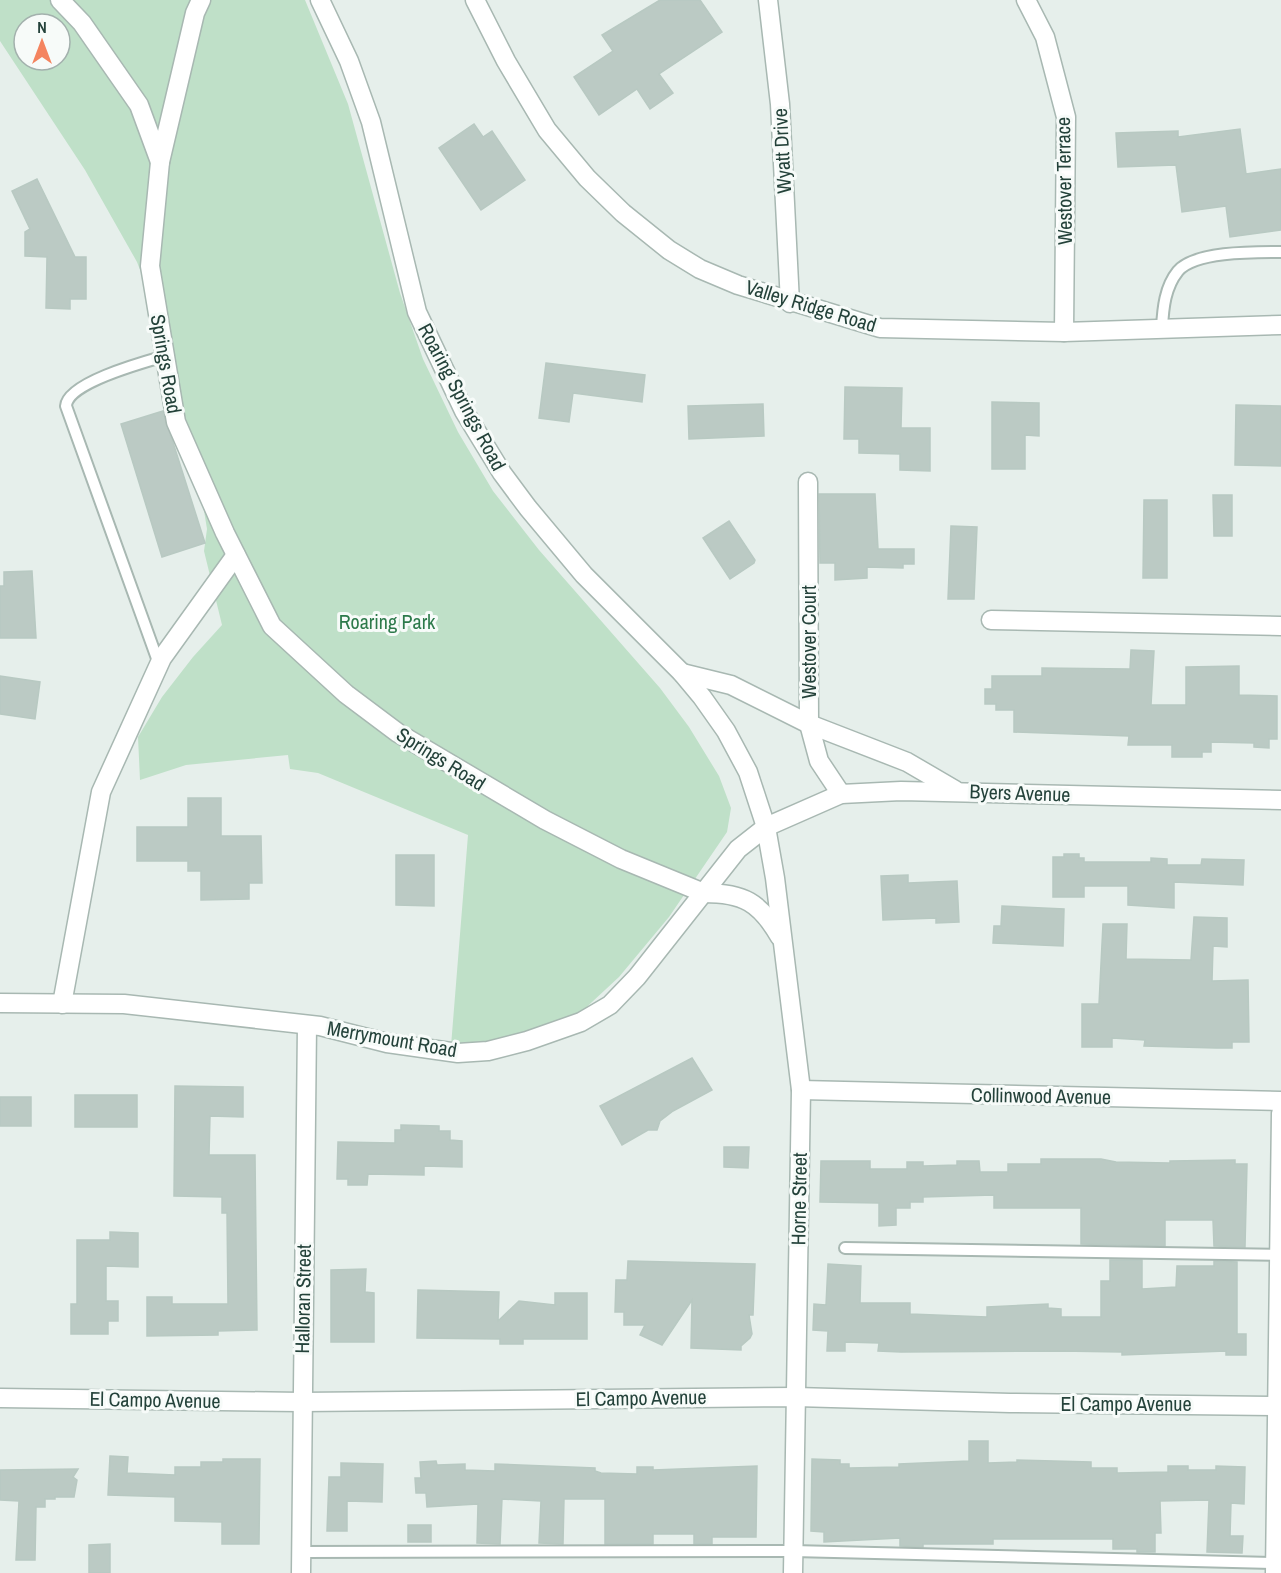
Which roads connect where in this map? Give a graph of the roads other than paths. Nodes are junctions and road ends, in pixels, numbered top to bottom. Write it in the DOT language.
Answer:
graph roads {
  1 [pos="60,0"];
  2 [pos="201,0"];
  3 [pos="320,0"];
  4 [pos="475,0"];
  5 [pos="768,0"];
  6 [pos="1026,0"];
  7 [pos="160,162"];
  8 [pos="1281,252"];
  9 [pos="790,303"];
  10 [pos="1281,325"];
  11 [pos="1162,328"];
  12 [pos="1064,332"];
  13 [pos="165,356"];
  14 [pos="808,482"];
  15 [pos="236,555"];
  16 [pos="991,620"];
  17 [pos="1281,626"];
  18 [pos="159,664"];
  19 [pos="682,673"];
  20 [pos="809,724"];
  21 [pos="956,791"];
  22 [pos="841,794"];
  23 [pos="1281,800"];
  24 [pos="766,827"];
  25 [pos="704,893"];
  26 [pos="782,941"];
  27 [pos="0,1003"];
  28 [pos="62,1004"];
  29 [pos="307,1025"];
  30 [pos="801,1090"];
  31 [pos="1281,1101"];
  32 [pos="1281,1113"];
  33 [pos="845,1248"];
  34 [pos="1280,1255"];
  35 [pos="796,1397"];
  36 [pos="0,1398"];
  37 [pos="301,1402"];
  38 [pos="1280,1406"];
  39 [pos="793,1551"];
  40 [pos="301,1552"];
  41 [pos="1277,1563"];
  42 [pos="301,1573"];
  43 [pos="793,1573"];
  1 -- 7 [label="street, Springs Road"];
  2 -- 7 [label="street, Springs Road"];
  3 -- 19 [label="street, Roaring Springs Road"];
  4 -- 9 [label="street, Valley Ridge Road"];
  5 -- 9 [label="street, Wyatt Drive"];
  6 -- 12 [label="street, Westover Terrace"];
  7 -- 13 [label="street, Springs Road"];
  8 -- 11 [label="lane"];
  9 -- 12 [label="street, Valley Ridge Road"];
  10 -- 11 [label="street, Valley Ridge Road"];
  11 -- 12 [label="street, Valley Ridge Road"];
  13 -- 15 [label="street, Springs Road"];
  13 -- 18 [label="lane"];
  14 -- 20 [label="street, Westover Court"];
  15 -- 18 [label="street"];
  15 -- 25 [label="street, Springs Road"];
  16 -- 17 [label="street"];
  18 -- 28 [label="street"];
  19 -- 20 [label="street"];
  19 -- 24 [label="street, Roaring Springs Road"];
  20 -- 21 [label="street"];
  20 -- 22 [label="street, Westover Court"];
  21 -- 22 [label="street, Byers Avenue"];
  21 -- 23 [label="street, Byers Avenue"];
  22 -- 24 [label="street, Byers Avenue"];
  24 -- 25 [label="street, Merrymount Road"];
  24 -- 26 [label="street, Horne Street"];
  25 -- 26 [label="street, Springs Road"];
  25 -- 29 [label="street, Merrymount Road"];
  26 -- 30 [label="street, Horne Street"];
  27 -- 28 [label="street, Merrymount Road"];
  28 -- 29 [label="street, Merrymount Road"];
  29 -- 37 [label="street, Halloran Street"];
  30 -- 31 [label="street, Collinwood Avenue"];
  30 -- 35 [label="street, Horne Street"];
  32 -- 34 [label="street"];
  33 -- 34 [label="lane"];
  34 -- 38 [label="street"];
  35 -- 37 [label="street, El Campo Avenue"];
  35 -- 38 [label="street, El Campo Avenue"];
  35 -- 39 [label="street, Horne Street"];
  36 -- 37 [label="street, El Campo Avenue"];
  37 -- 40 [label="street, Halloran Street"];
  38 -- 41 [label="street"];
  39 -- 40 [label="lane"];
  39 -- 41 [label="lane"];
  39 -- 43 [label="street, Horne Street"];
  40 -- 42 [label="street, Halloran Street"];
}
